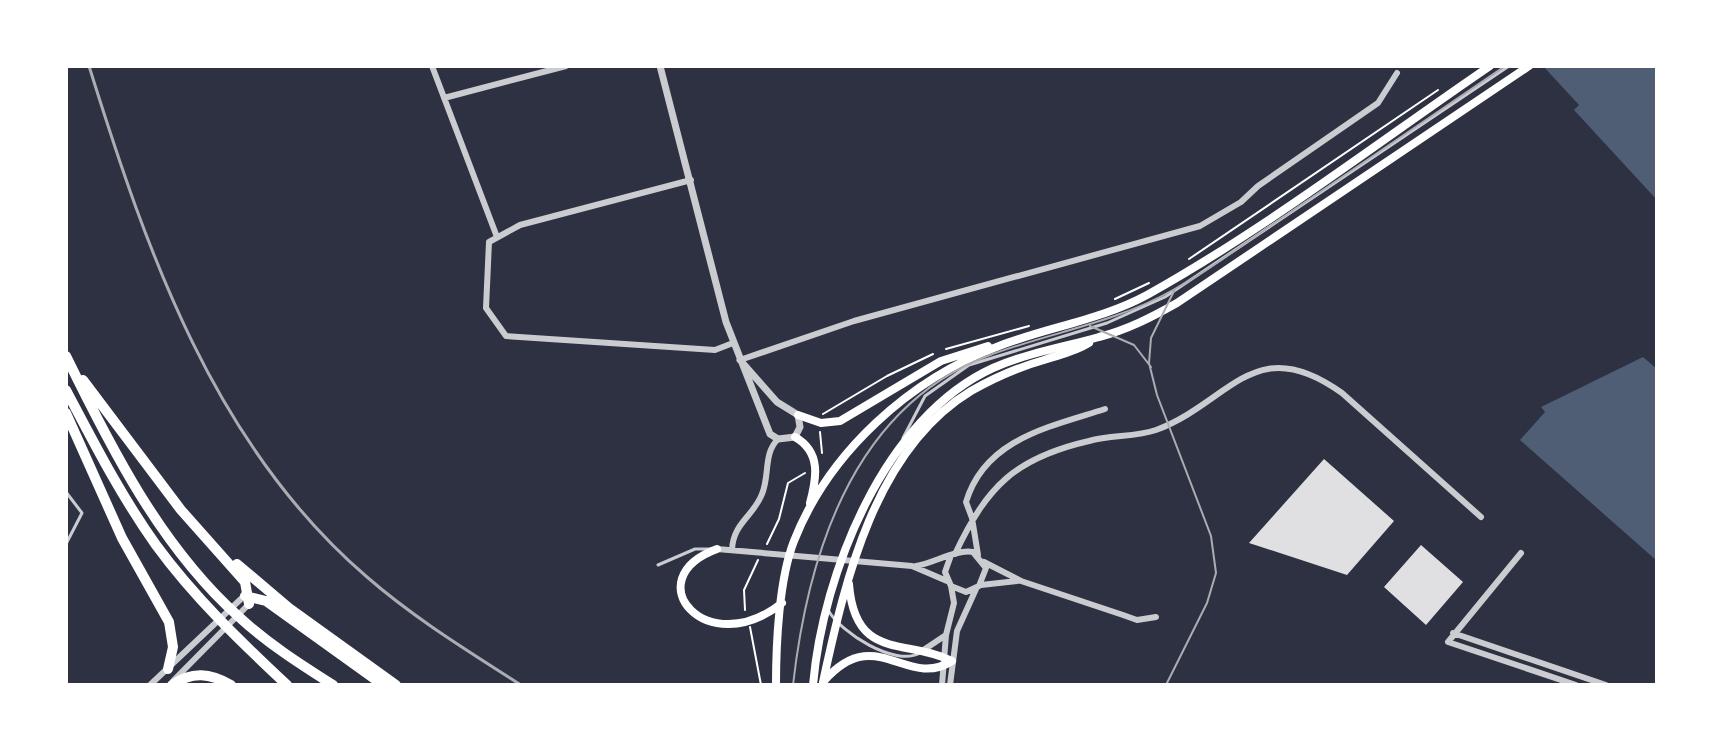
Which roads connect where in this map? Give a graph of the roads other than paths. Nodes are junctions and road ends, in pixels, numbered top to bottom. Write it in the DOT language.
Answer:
graph roads {
  1 [pos="432,66"];
  2 [pos="566,66"];
  3 [pos="660,66"];
  4 [pos="1490,66"];
  5 [pos="1509,66"];
  6 [pos="1529,66"];
  7 [pos="1397,73"];
  8 [pos="444,98"];
  9 [pos="1395,149"];
  10 [pos="691,180"];
  11 [pos="497,237"];
  12 [pos="1100,337"];
  13 [pos="733,343"];
  14 [pos="1001,345"];
  15 [pos="1017,348"];
  16 [pos="67,358"];
  17 [pos="740,360"];
  18 [pos="66,390"];
  19 [pos="1105,409"];
  20 [pos="66,413"];
  21 [pos="798,415"];
  22 [pos="795,437"];
  23 [pos="778,439"];
  24 [pos="898,449"];
  25 [pos="66,492"];
  26 [pos="806,517"];
  27 [pos="1481,517"];
  28 [pos="972,518"];
  29 [pos="208,540"];
  30 [pos="66,544"];
  31 [pos="717,549"];
  32 [pos="732,550"];
  33 [pos="1521,553"];
  34 [pos="978,555"];
  35 [pos="953,556"];
  36 [pos="984,562"];
  37 [pos="658,565"];
  38 [pos="912,566"];
  39 [pos="848,580"];
  40 [pos="1021,581"];
  41 [pos="949,583"];
  42 [pos="978,587"];
  43 [pos="247,599"];
  44 [pos="783,602"];
  45 [pos="827,610"];
  46 [pos="1156,617"];
  47 [pos="837,622"];
  48 [pos="1453,633"];
  49 [pos="946,635"];
  50 [pos="920,653"];
  51 [pos="946,661"];
  52 [pos="168,669"];
  53 [pos="1591,683"];
  54 [pos="822,684"];
  55 [pos="150,685"];
  56 [pos="171,685"];
  57 [pos="231,685"];
  58 [pos="287,685"];
  59 [pos="333,685"];
  60 [pos="383,685"];
  61 [pos="396,685"];
  62 [pos="776,685"];
  63 [pos="813,685"];
  64 [pos="942,685"];
  65 [pos="950,685"];
  66 [pos="1576,685"];
  67 [pos="1606,685"];
  1 -- 8 [label="street"];
  2 -- 8 [label="street"];
  3 -- 10 [label="street"];
  4 -- 14 [label="main road"];
  5 -- 9 [label="lane"];
  6 -- 9 [label="main road"];
  7 -- 17 [label="street"];
  8 -- 11 [label="street"];
  9 -- 12 [label="main road"];
  9 -- 15 [label="lane"];
  10 -- 11 [label="street"];
  10 -- 13 [label="street"];
  11 -- 13 [label="street"];
  12 -- 24 [label="main road"];
  12 -- 39 [label="main road"];
  13 -- 17 [label="street"];
  14 -- 15 [label="lane"];
  14 -- 21 [label="main road"];
  14 -- 26 [label="main road"];
  15 -- 24 [label="lane"];
  16 -- 29 [label="highway"];
  16 -- 59 [label="highway"];
  17 -- 21 [label="street"];
  17 -- 23 [label="street"];
  18 -- 58 [label="highway"];
  19 -- 28 [label="street"];
  20 -- 52 [label="highway"];
  21 -- 22 [label="street"];
  22 -- 23 [label="street"];
  22 -- 26 [label="main road"];
  23 -- 32 [label="street"];
  24 -- 45 [label="main road"];
  25 -- 30 [label="lane"];
  26 -- 44 [label="main road"];
  27 -- 28 [label="street"];
  28 -- 34 [label="street"];
  28 -- 35 [label="street"];
  29 -- 43 [label="highway"];
  29 -- 61 [label="highway"];
  31 -- 32 [label="street"];
  31 -- 37 [label="lane"];
  31 -- 44 [label="main road"];
  32 -- 38 [label="street"];
  33 -- 48 [label="street"];
  34 -- 35 [label="street"];
  34 -- 36 [label="street"];
  35 -- 38 [label="street"];
  35 -- 41 [label="street"];
  36 -- 40 [label="street"];
  36 -- 42 [label="street"];
  38 -- 41 [label="street"];
  39 -- 47 [label="main road"];
  39 -- 50 [label="main road"];
  40 -- 42 [label="street"];
  40 -- 46 [label="street"];
  41 -- 42 [label="street"];
  41 -- 49 [label="street"];
  42 -- 51 [label="street"];
  43 -- 52 [label="street"];
  43 -- 56 [label="street"];
  43 -- 60 [label="highway"];
  44 -- 62 [label="main road"];
  45 -- 47 [label="lane"];
  45 -- 63 [label="main road"];
  47 -- 50 [label="lane"];
  47 -- 54 [label="main road"];
  48 -- 53 [label="street"];
  48 -- 66 [label="street"];
  49 -- 50 [label="street"];
  49 -- 51 [label="street"];
  50 -- 51 [label="main road"];
  51 -- 54 [label="main road"];
  51 -- 64 [label="street"];
  51 -- 65 [label="street"];
  52 -- 55 [label="street"];
  53 -- 67 [label="street"];
  56 -- 57 [label="highway"];
}
